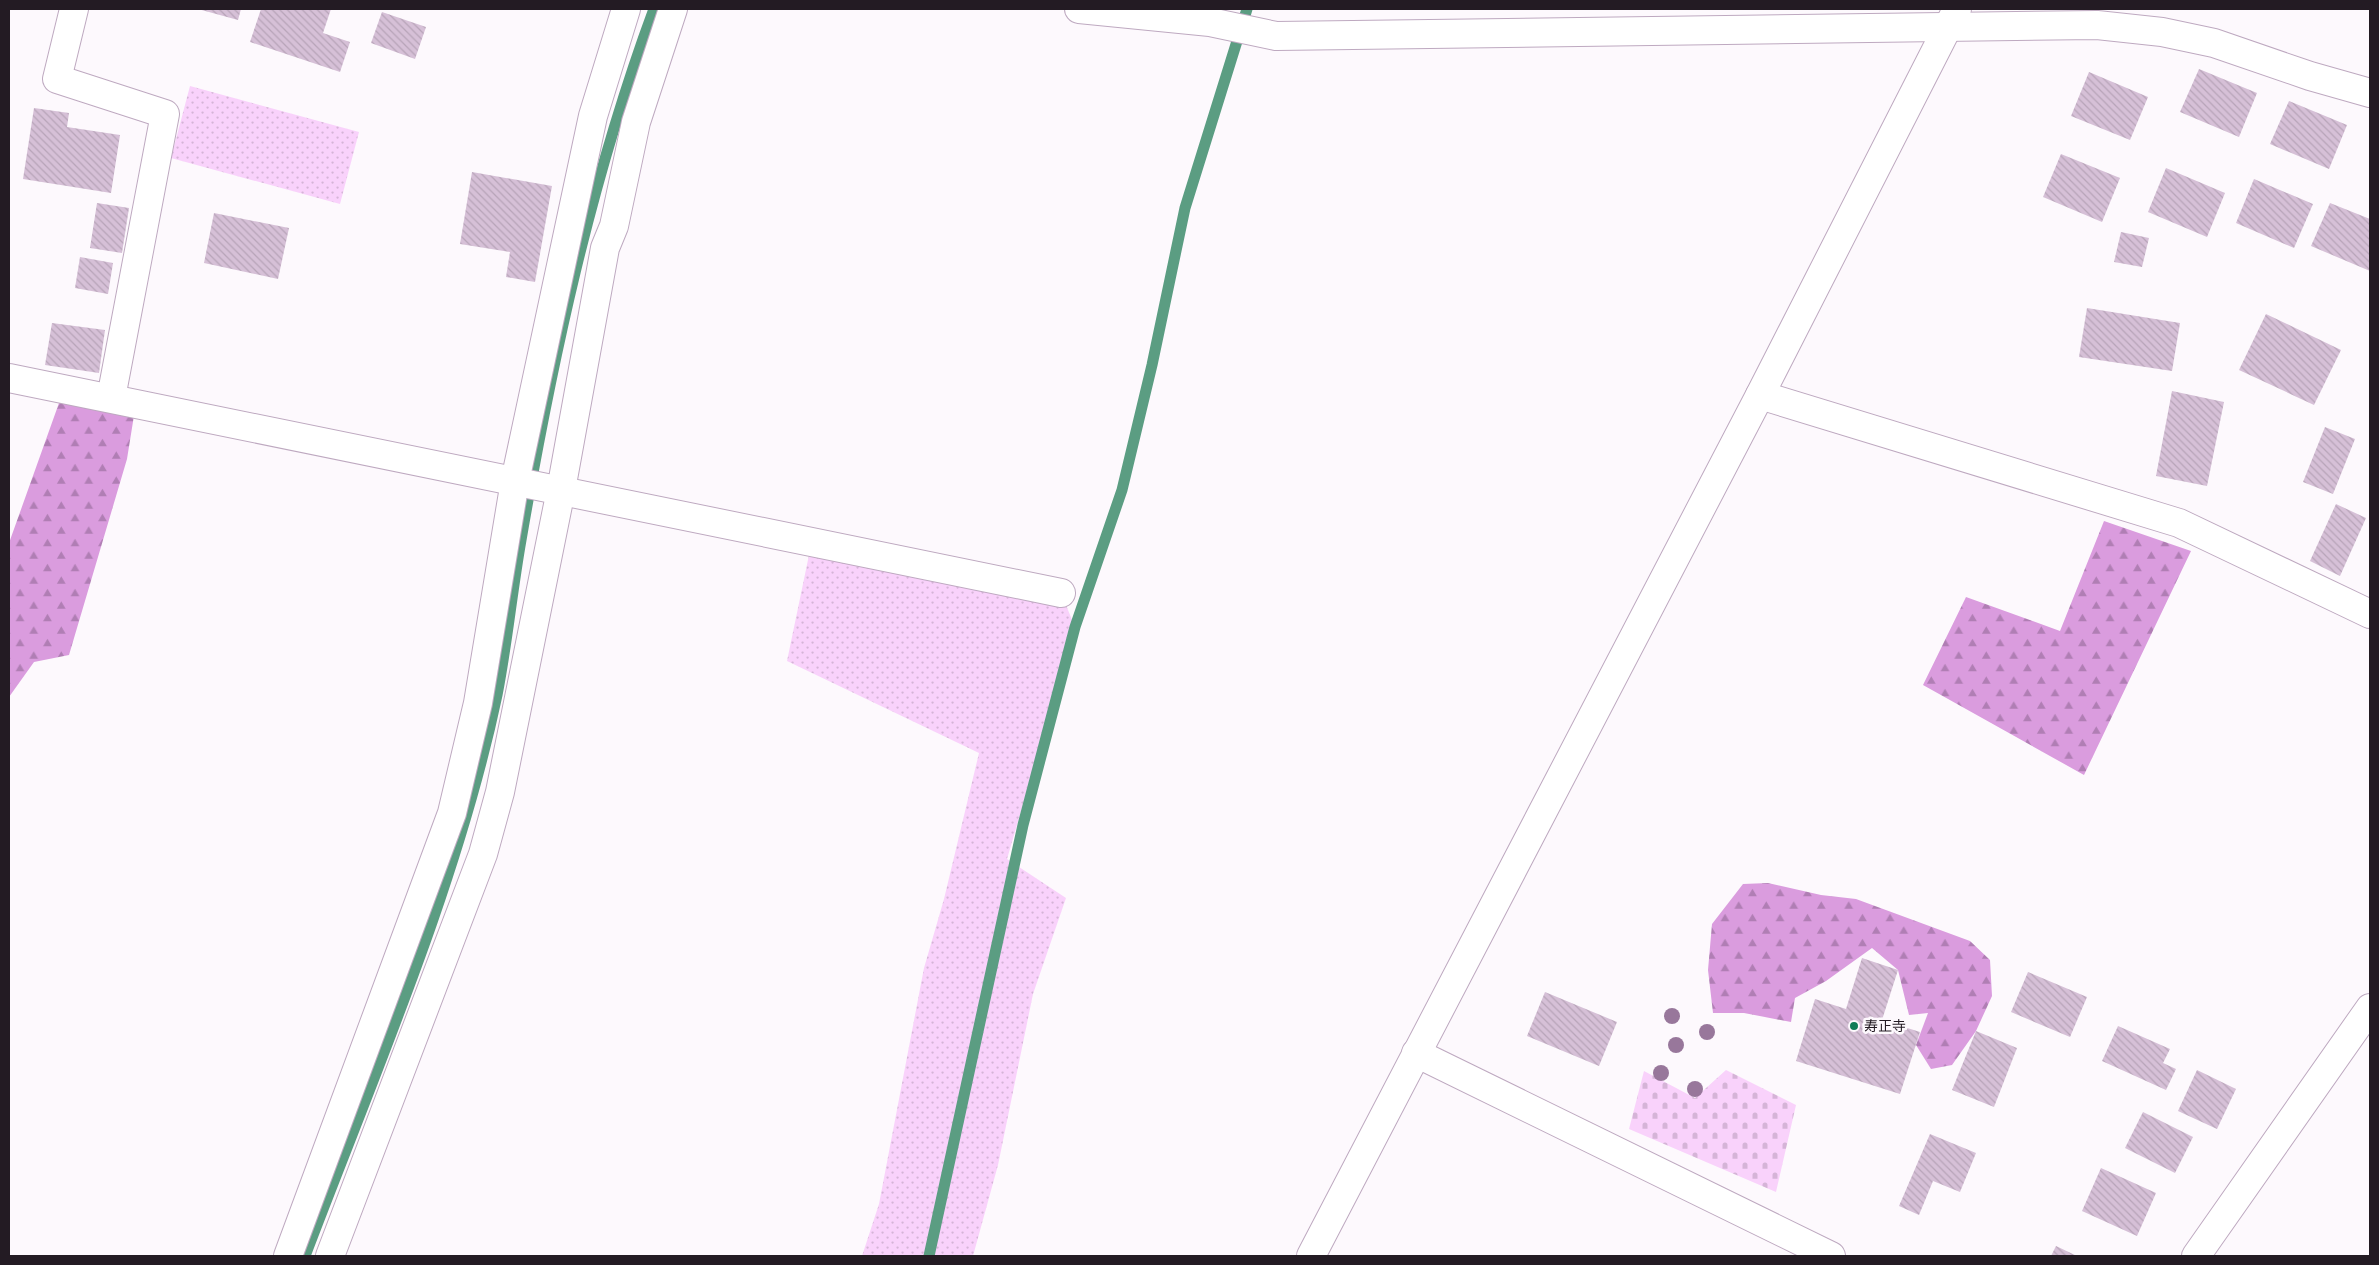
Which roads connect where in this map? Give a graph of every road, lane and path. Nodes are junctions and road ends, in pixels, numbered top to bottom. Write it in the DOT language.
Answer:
graph roads {
  1 [pos="74,9"];
  2 [pos="626,9"];
  3 [pos="673,9"];
  4 [pos="1079,9"];
  5 [pos="1952,18"];
  6 [pos="2370,93"];
  7 [pos="9,378"];
  8 [pos="1760,395"];
  9 [pos="111,398"];
  10 [pos="515,481"];
  11 [pos="561,490"];
  12 [pos="1061,593"];
  13 [pos="2370,614"];
  14 [pos="2370,1008"];
  15 [pos="1416,1053"];
  16 [pos="288,1256"];
  17 [pos="330,1256"];
  18 [pos="1311,1256"];
  19 [pos="1831,1256"];
  20 [pos="2196,1256"];
  1 -- 9 [label="street"];
  2 -- 10 [label="street"];
  3 -- 11 [label="street"];
  4 -- 5 [label="street"];
  5 -- 6 [label="street"];
  5 -- 8 [label="street"];
  7 -- 9 [label="street"];
  8 -- 13 [label="street"];
  8 -- 15 [label="street"];
  9 -- 10 [label="street"];
  10 -- 11 [label="street"];
  10 -- 16 [label="street"];
  11 -- 12 [label="street"];
  11 -- 17 [label="street"];
  14 -- 20 [label="street"];
  15 -- 18 [label="street"];
  15 -- 19 [label="street"];
}
